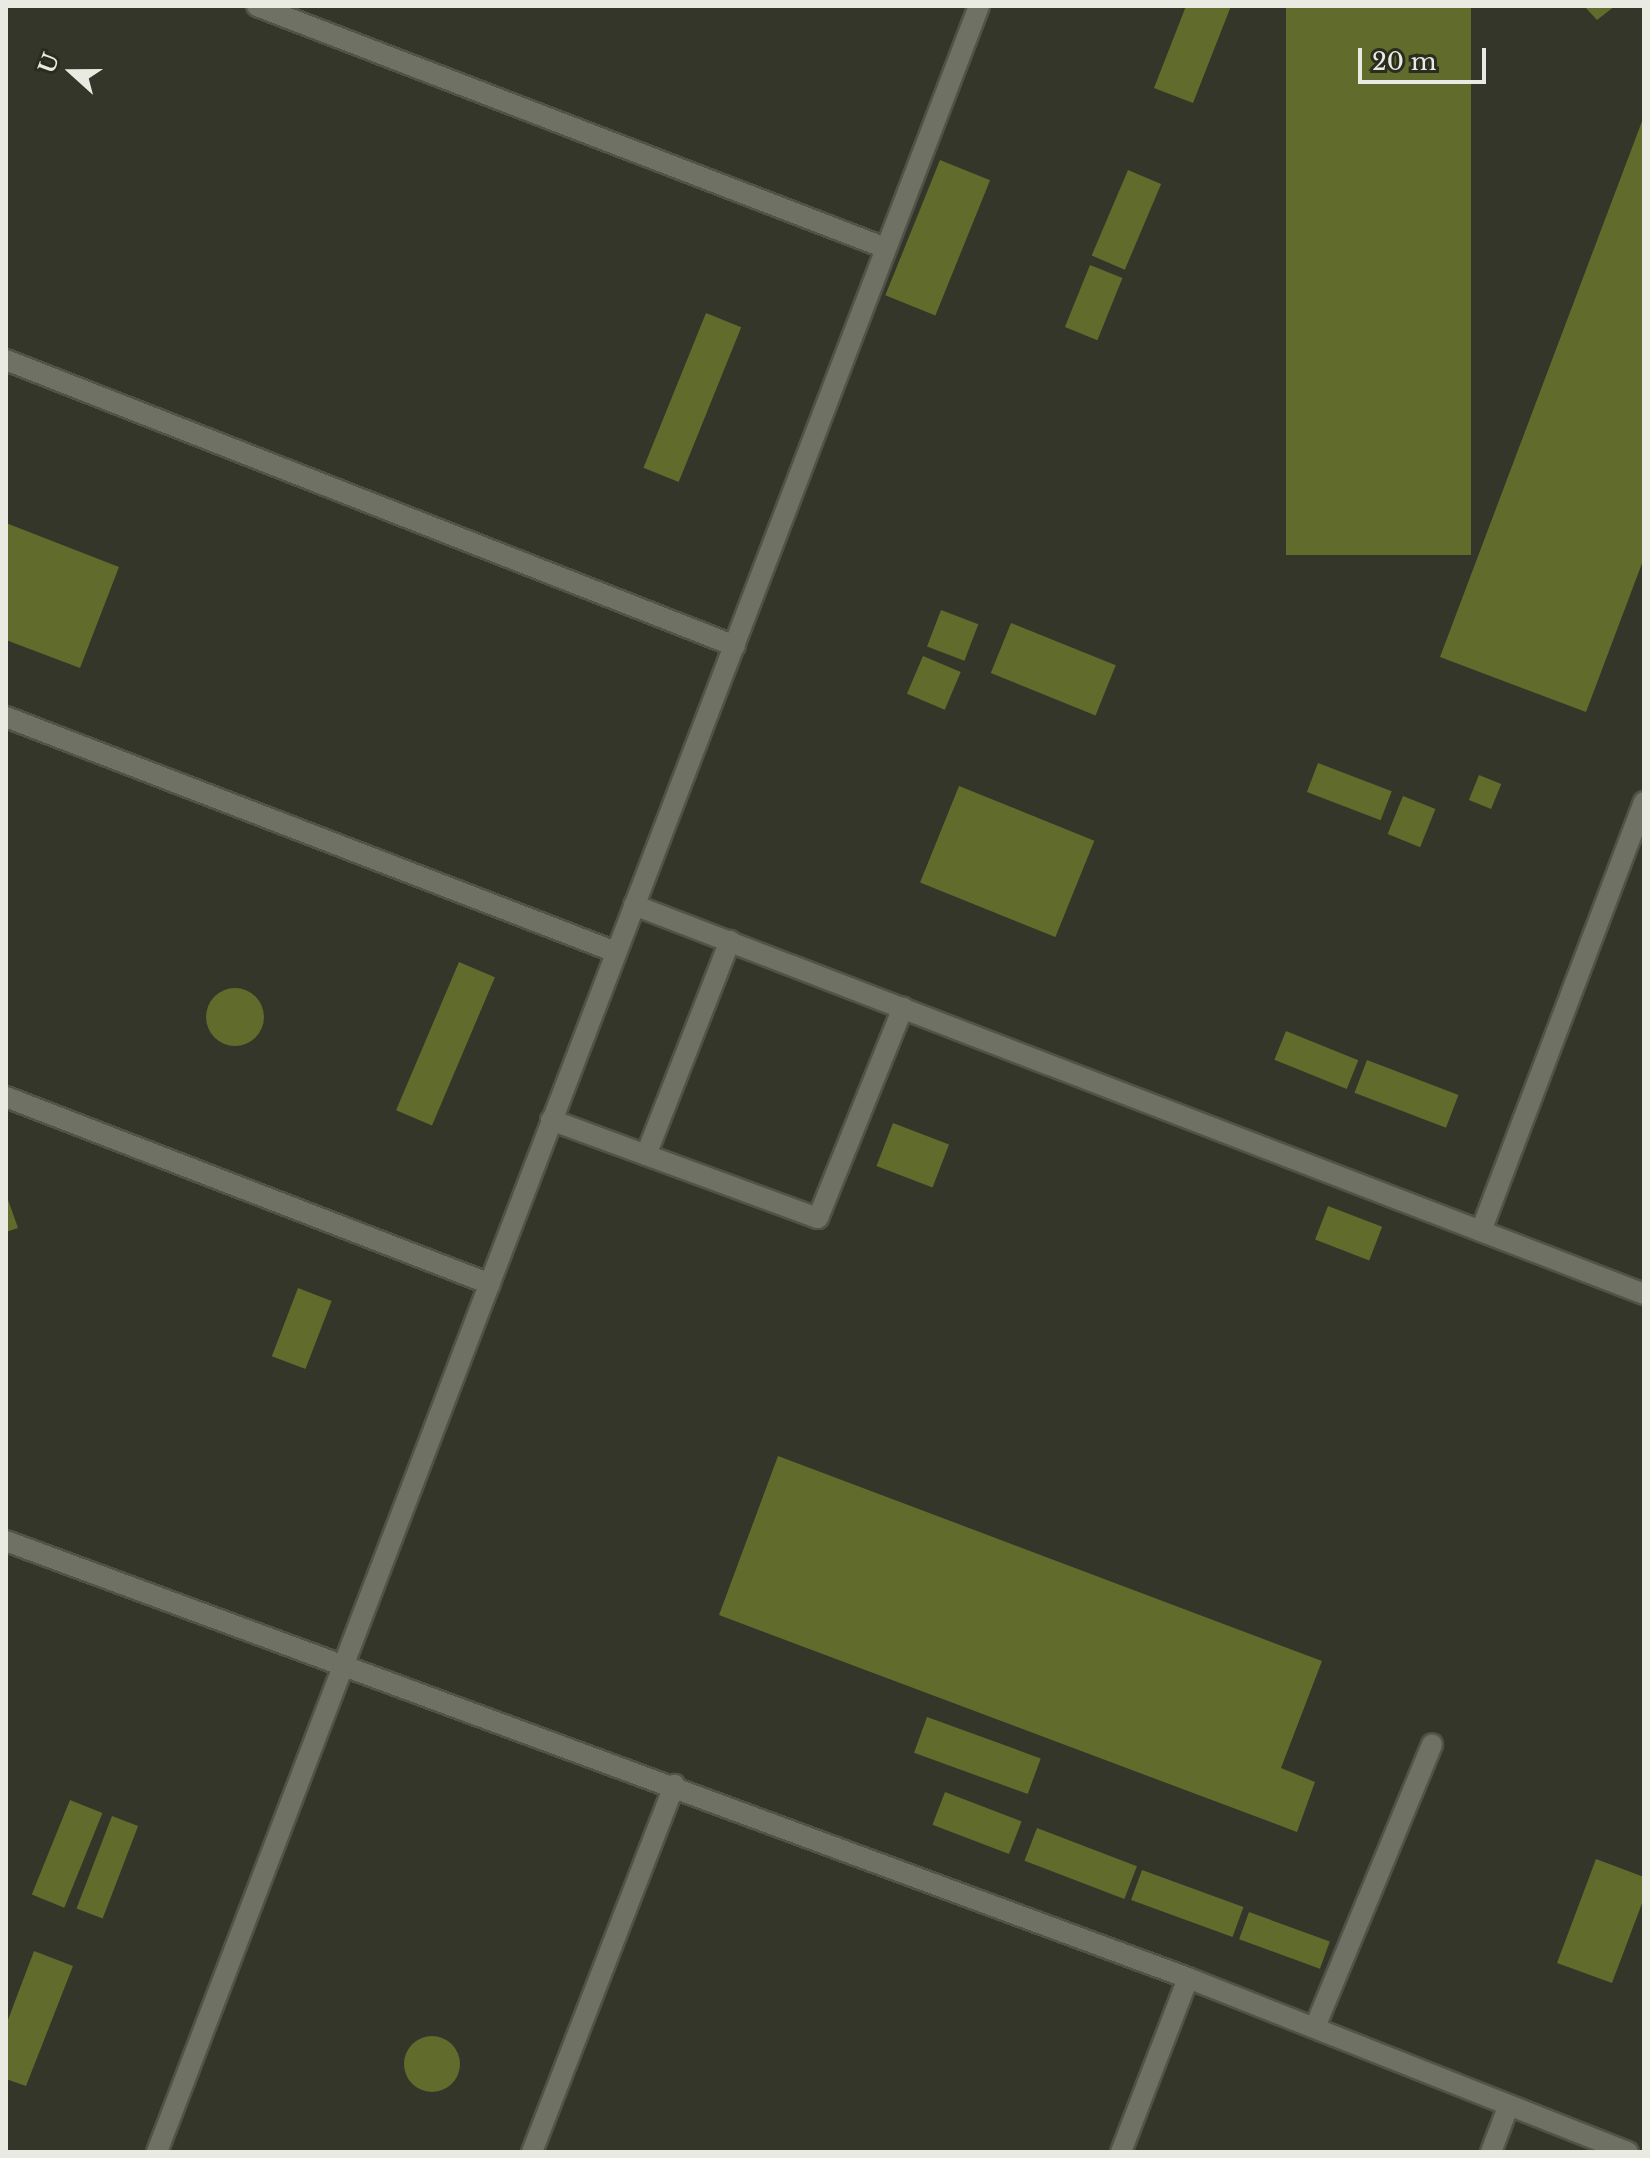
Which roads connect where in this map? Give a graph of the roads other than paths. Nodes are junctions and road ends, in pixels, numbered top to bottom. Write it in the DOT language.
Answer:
graph roads {
  1 [pos="257,6"];
  2 [pos="979,6"];
  3 [pos="883,247"];
  4 [pos="6,360"];
  5 [pos="735,646"];
  6 [pos="6,717"];
  7 [pos="1644,802"];
  8 [pos="634,905"];
  9 [pos="730,941"];
  10 [pos="613,951"];
  11 [pos="903,1008"];
  12 [pos="6,1097"];
  13 [pos="551,1120"];
  14 [pos="646,1155"];
  15 [pos="1481,1231"];
  16 [pos="490,1284"];
  17 [pos="1644,1294"];
  18 [pos="6,1541"];
  19 [pos="345,1661"];
  20 [pos="1432,1744"];
  21 [pos="674,1785"];
  22 [pos="1188,1978"];
  23 [pos="1315,2027"];
  24 [pos="1508,2107"];
  25 [pos="157,2152"];
  26 [pos="532,2152"];
  27 [pos="1121,2152"];
  28 [pos="1491,2152"];
  29 [pos="1628,2152"];
  1 -- 3 [label="lane"];
  2 -- 3 [label="lane"];
  3 -- 5 [label="lane"];
  4 -- 5 [label="lane"];
  5 -- 8 [label="lane"];
  6 -- 10 [label="lane"];
  7 -- 15 [label="lane"];
  8 -- 9 [label="lane"];
  8 -- 10 [label="lane"];
  9 -- 11 [label="lane"];
  9 -- 14 [label="lane"];
  10 -- 13 [label="lane"];
  11 -- 14 [label="lane"];
  11 -- 15 [label="lane"];
  12 -- 16 [label="lane"];
  13 -- 14 [label="lane"];
  13 -- 16 [label="lane"];
  15 -- 17 [label="lane"];
  16 -- 19 [label="lane"];
  18 -- 19 [label="lane"];
  19 -- 21 [label="lane"];
  19 -- 25 [label="lane"];
  20 -- 23 [label="lane"];
  21 -- 22 [label="lane"];
  21 -- 26 [label="lane"];
  22 -- 23 [label="lane"];
  22 -- 27 [label="lane"];
  23 -- 24 [label="lane"];
  24 -- 28 [label="lane"];
  24 -- 29 [label="lane"];
}
